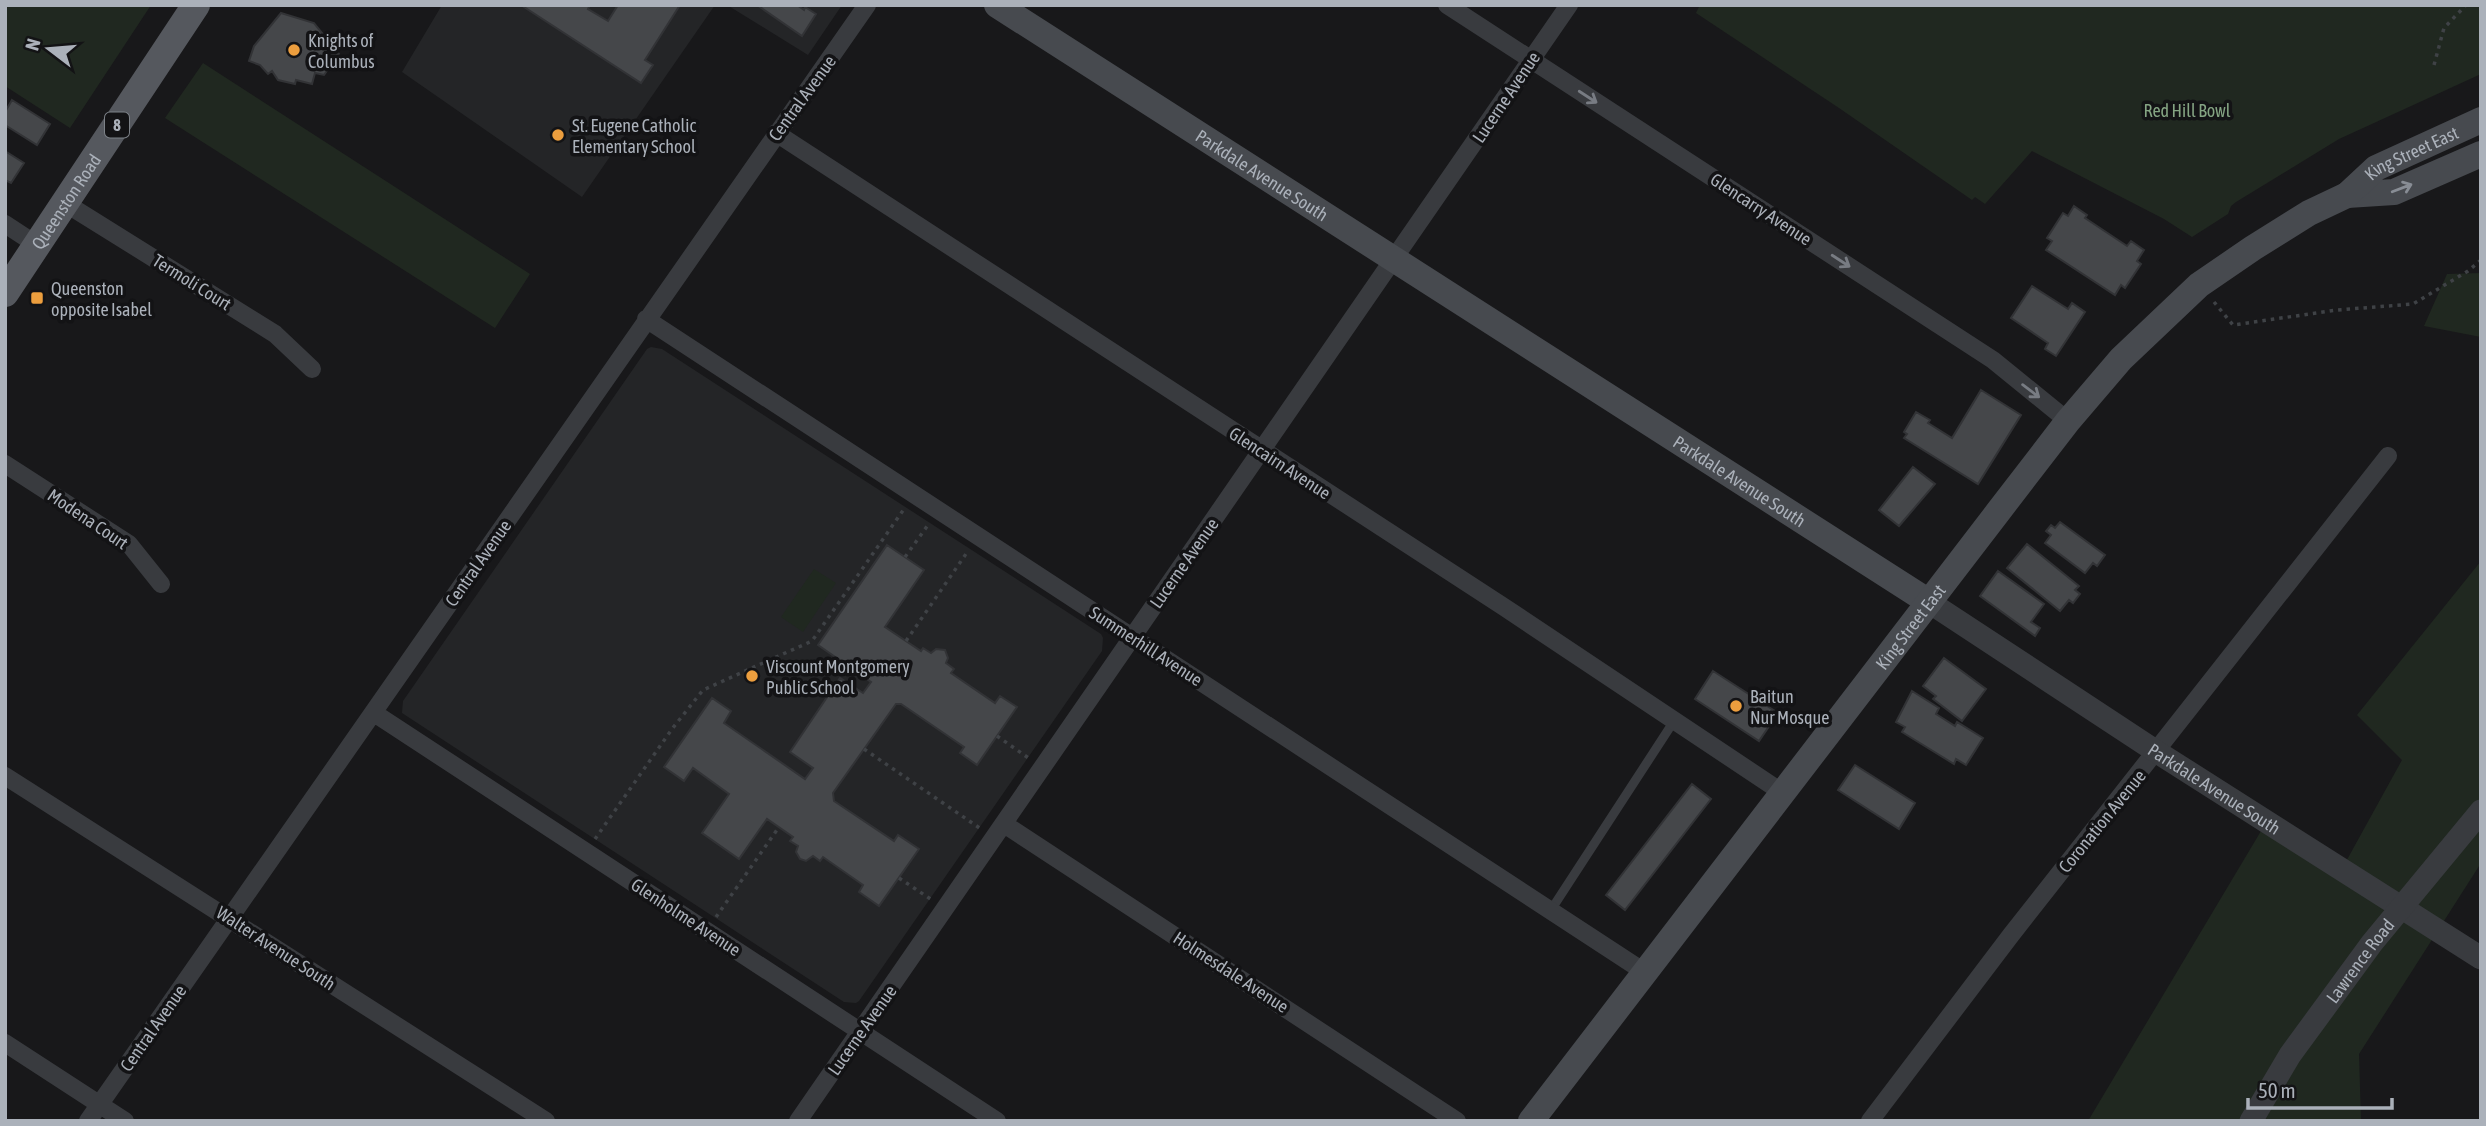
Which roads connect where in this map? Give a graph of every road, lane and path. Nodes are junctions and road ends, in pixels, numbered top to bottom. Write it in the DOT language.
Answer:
graph roads {
  1 [pos="196,5"];
  2 [pos="867,5"];
  3 [pos="997,5"];
  4 [pos="1447,5"];
  5 [pos="1569,5"];
  6 [pos="2466,5"];
  7 [pos="1531,60"];
  8 [pos="2434,65"];
  9 [pos="2481,120"];
  10 [pos="776,133"];
  11 [pos="2481,154"];
  12 [pos="2347,195"];
  13 [pos="65,203"];
  14 [pos="5,224"];
  15 [pos="37,244"];
  16 [pos="2481,260"];
  17 [pos="1394,261"];
  18 [pos="2199,285"];
  19 [pos="5,293"];
  20 [pos="646,319"];
  21 [pos="312,369"];
  22 [pos="2068,421"];
  23 [pos="1261,451"];
  24 [pos="2388,456"];
  25 [pos="5,464"];
  26 [pos="915,494"];
  27 [pos="939,510"];
  28 [pos="979,536"];
  29 [pos="905,557"];
  30 [pos="161,584"];
  31 [pos="1929,602"];
  32 [pos="1133,637"];
  33 [pos="906,641"];
  34 [pos="374,713"];
  35 [pos="1674,720"];
  36 [pos="997,736"];
  37 [pos="864,749"];
  38 [pos="2157,752"];
  39 [pos="1043,768"];
  40 [pos="5,776"];
  41 [pos="1783,793"];
  42 [pos="2481,811"];
  43 [pos="779,827"];
  44 [pos="999,831"];
  45 [pos="586,853"];
  46 [pos="899,878"];
  47 [pos="946,910"];
  48 [pos="1550,910"];
  49 [pos="230,919"];
  50 [pos="707,931"];
  51 [pos="2471,952"];
  52 [pos="1646,972"];
  53 [pos="861,1031"];
  54 [pos="5,1043"];
  55 [pos="99,1104"];
  56 [pos="88,1121"];
  57 [pos="125,1121"];
  58 [pos="546,1121"];
  59 [pos="798,1121"];
  60 [pos="997,1121"];
  61 [pos="1457,1121"];
  62 [pos="1531,1121"];
  63 [pos="1870,1121"];
  64 [pos="2251,1121"];
  1 -- 13 [label="main road, Queenston Road / 8"];
  2 -- 10 [label="street, Central Avenue"];
  3 -- 17 [label="main road, Parkdale Avenue South"];
  4 -- 7 [label="street, Glencarry Avenue"];
  5 -- 7 [label="street, Lucerne Avenue"];
  6 -- 8 [label="path"];
  7 -- 17 [label="street, Lucerne Avenue"];
  7 -- 22 [label="street, Glencarry Avenue, one-way"];
  9 -- 12 [label="main road, King Street East"];
  10 -- 20 [label="street, Central Avenue"];
  10 -- 23 [label="street, Glencairn Avenue"];
  12 -- 11 [label="main road, King Street East, one-way"];
  12 -- 18 [label="main road, King Street East"];
  13 -- 15 [label="main road, Queenston Road / 8"];
  13 -- 21 [label="street, Termoli Court"];
  14 -- 15 [label="street"];
  15 -- 19 [label="main road, Queenston Road / 8"];
  16 -- 18 [label="path"];
  17 -- 23 [label="street, Lucerne Avenue"];
  17 -- 31 [label="main road, Parkdale Avenue South"];
  18 -- 22 [label="main road, King Street East"];
  20 -- 26 [label="street, Summerhill Avenue"];
  20 -- 34 [label="street, Central Avenue"];
  22 -- 31 [label="main road, King Street East"];
  23 -- 32 [label="street, Lucerne Avenue"];
  23 -- 35 [label="street, Glencairn Avenue"];
  24 -- 38 [label="street, Coronation Avenue"];
  25 -- 30 [label="street, Modena Court"];
  26 -- 27 [label="street, Summerhill Avenue"];
  26 -- 45 [label="path"];
  27 -- 28 [label="street, Summerhill Avenue"];
  27 -- 29 [label="path"];
  28 -- 32 [label="street, Summerhill Avenue"];
  28 -- 33 [label="path"];
  31 -- 38 [label="street, Parkdale Avenue South"];
  31 -- 41 [label="main road, King Street East"];
  32 -- 39 [label="street, Lucerne Avenue"];
  32 -- 48 [label="street, Summerhill Avenue"];
  34 -- 45 [label="street, Glenholme Avenue"];
  34 -- 49 [label="street, Central Avenue"];
  35 -- 41 [label="street, Glencairn Avenue"];
  35 -- 48 [label="lane"];
  36 -- 39 [label="path"];
  37 -- 44 [label="path"];
  38 -- 51 [label="street, Parkdale Avenue South"];
  38 -- 63 [label="street, Coronation Avenue"];
  39 -- 44 [label="street, Lucerne Avenue"];
  40 -- 49 [label="street, Walter Avenue South"];
  41 -- 52 [label="main road, King Street East"];
  42 -- 64 [label="street, Lawrence Road"];
  43 -- 50 [label="path"];
  44 -- 47 [label="street, Lucerne Avenue"];
  44 -- 61 [label="street, Holmesdale Avenue"];
  45 -- 50 [label="street, Glenholme Avenue"];
  46 -- 47 [label="path"];
  47 -- 53 [label="street, Lucerne Avenue"];
  48 -- 52 [label="street, Summerhill Avenue"];
  49 -- 55 [label="street, Central Avenue"];
  49 -- 58 [label="street, Walter Avenue South"];
  50 -- 53 [label="street, Glenholme Avenue"];
  52 -- 62 [label="main road, King Street East"];
  53 -- 59 [label="street, Lucerne Avenue"];
  53 -- 60 [label="street, Glenholme Avenue"];
  54 -- 55 [label="street"];
  55 -- 56 [label="street, Central Avenue"];
  55 -- 57 [label="street"];
}
